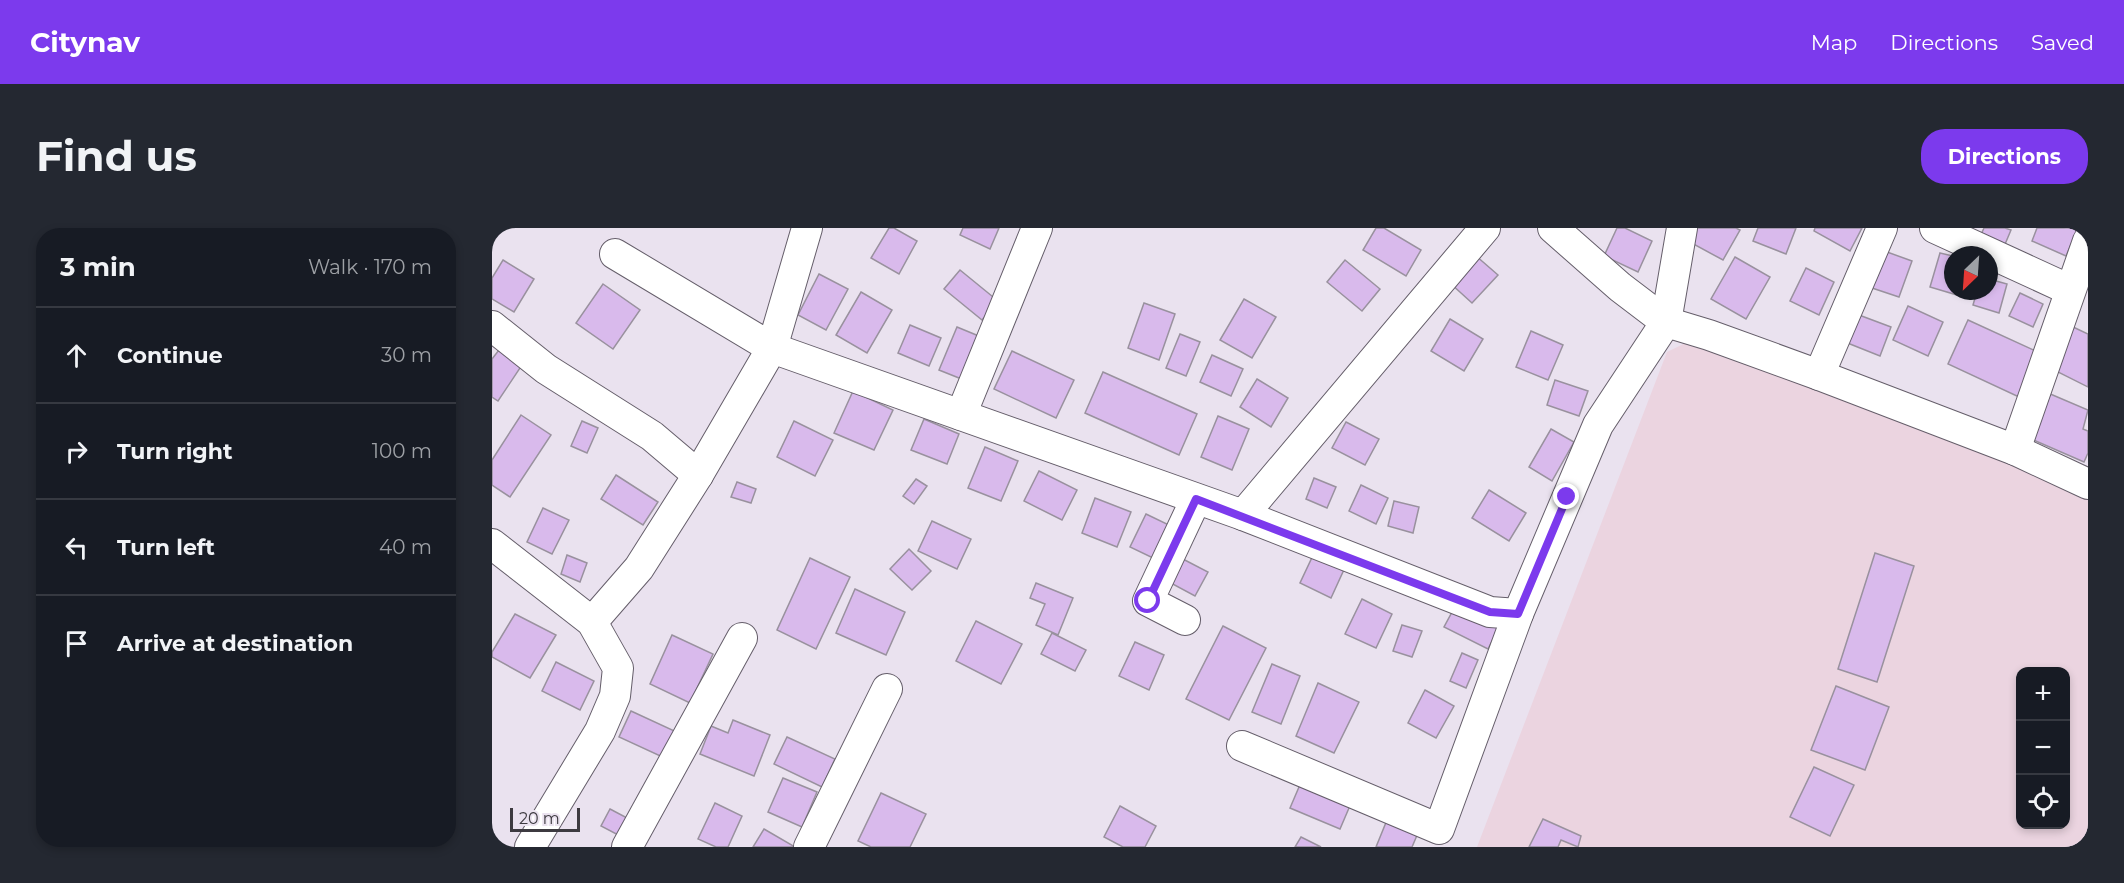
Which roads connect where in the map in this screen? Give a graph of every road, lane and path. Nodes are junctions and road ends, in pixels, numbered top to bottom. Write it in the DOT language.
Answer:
graph roads {
  1 [pos="807,228"];
  2 [pos="1037,228"];
  3 [pos="1485,228"];
  4 [pos="1553,228"];
  5 [pos="1682,228"];
  6 [pos="1882,228"];
  7 [pos="1935,228"];
  8 [pos="2088,241"];
  9 [pos="615,254"];
  10 [pos="2070,290"];
  11 [pos="1666,322"];
  12 [pos="492,326"];
  13 [pos="772,348"];
  14 [pos="1819,375"];
  15 [pos="961,415"];
  16 [pos="2015,450"];
  17 [pos="698,475"];
  18 [pos="2088,484"];
  19 [pos="1196,499"];
  20 [pos="1243,515"];
  21 [pos="492,544"];
  22 [pos="1518,614"];
  23 [pos="1185,621"];
  24 [pos="592,622"];
  25 [pos="742,638"];
  26 [pos="887,689"];
  27 [pos="1242,747"];
  28 [pos="1437,838"];
  29 [pos="530,847"];
  30 [pos="627,847"];
  31 [pos="809,847"];
  1 -- 13 [label="street"];
  2 -- 15 [label="street"];
  3 -- 20 [label="street"];
  4 -- 11 [label="street"];
  5 -- 11 [label="street"];
  6 -- 14 [label="street"];
  7 -- 10 [label="street"];
  8 -- 10 [label="street"];
  9 -- 13 [label="street"];
  10 -- 16 [label="street"];
  11 -- 14 [label="street"];
  11 -- 22 [label="street"];
  12 -- 17 [label="street"];
  13 -- 15 [label="street"];
  13 -- 17 [label="street"];
  14 -- 16 [label="street"];
  15 -- 19 [label="street"];
  16 -- 18 [label="street"];
  17 -- 24 [label="street"];
  19 -- 20 [label="street"];
  19 -- 23 [label="street"];
  20 -- 22 [label="street"];
  21 -- 24 [label="street"];
  22 -- 28 [label="street"];
  24 -- 29 [label="street"];
  25 -- 30 [label="street"];
  26 -- 31 [label="street"];
  27 -- 28 [label="street"];
}
